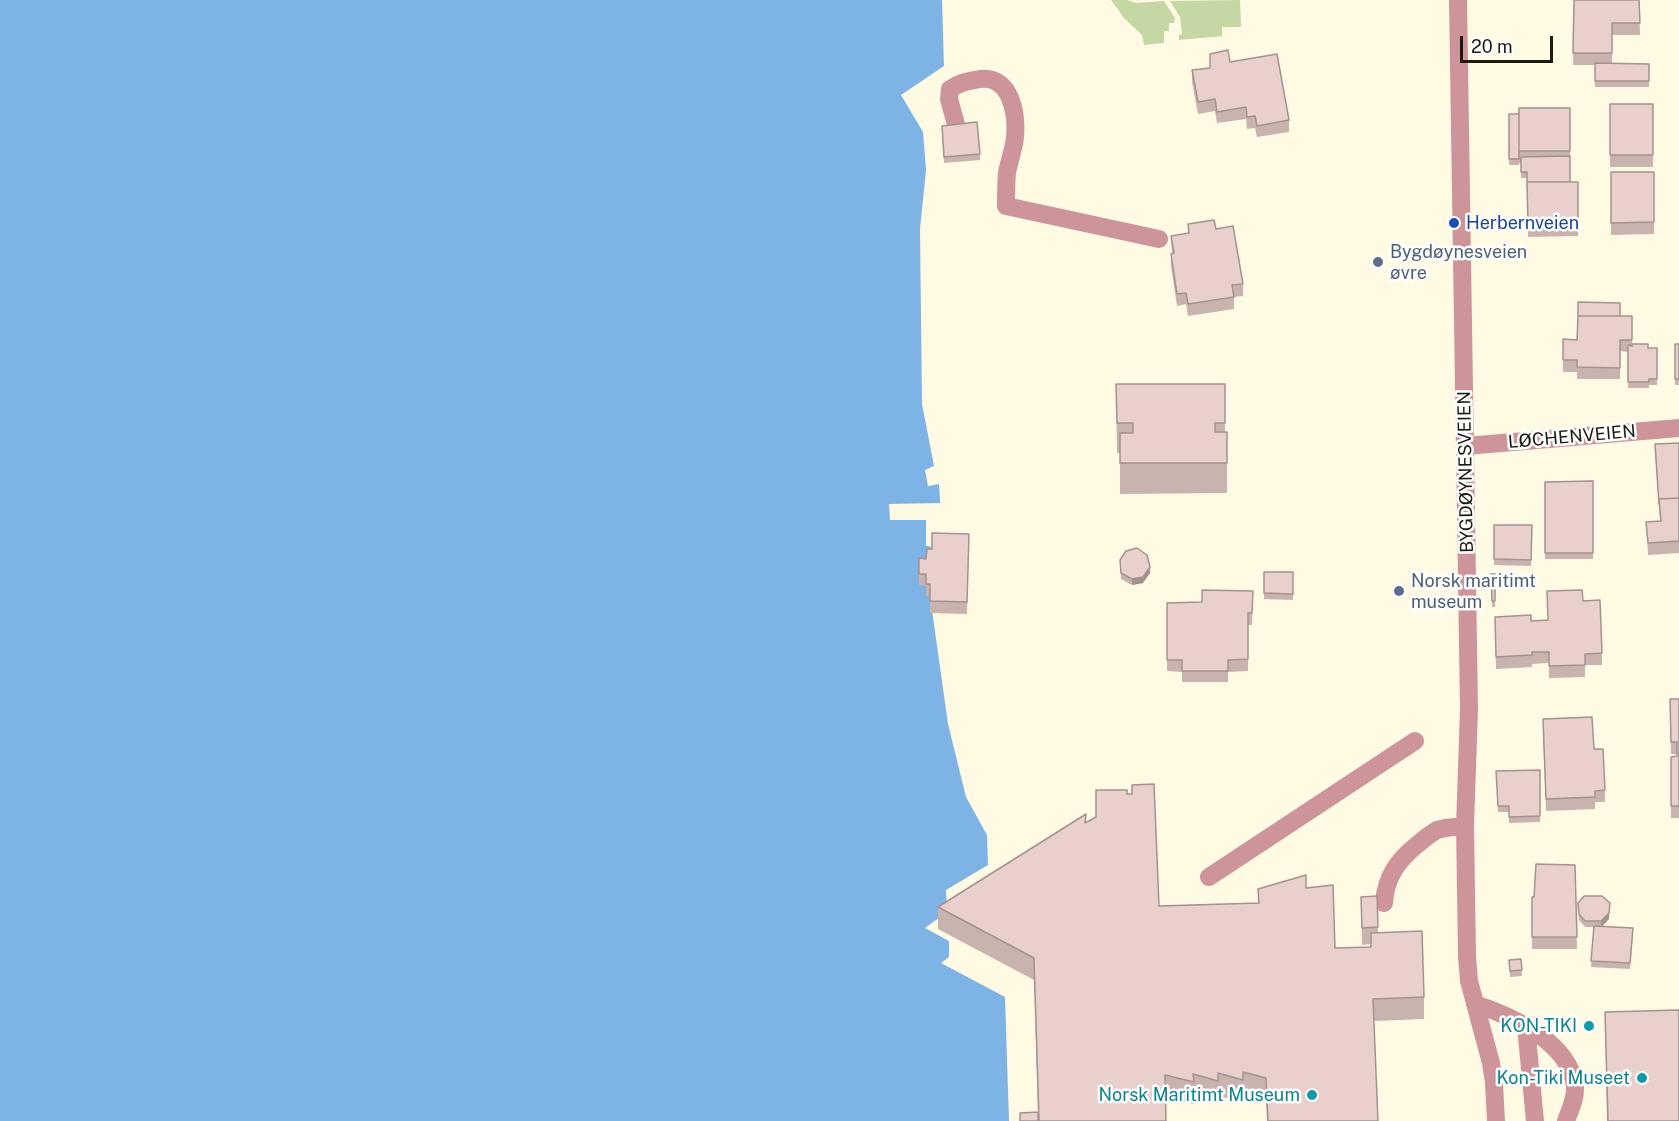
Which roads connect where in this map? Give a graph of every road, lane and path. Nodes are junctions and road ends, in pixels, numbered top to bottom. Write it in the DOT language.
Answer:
graph roads {
  1 [pos="1458,0"];
  2 [pos="957,128"];
  3 [pos="1159,238"];
  4 [pos="1679,428"];
  5 [pos="1466,446"];
  6 [pos="1415,741"];
  7 [pos="1465,825"];
  8 [pos="1209,877"];
  9 [pos="1384,903"];
  10 [pos="1475,1004"];
  11 [pos="1526,1026"];
  12 [pos="1496,1121"];
  13 [pos="1535,1121"];
  14 [pos="1566,1121"];
  1 -- 5 [label="street, BYGDØYNESVEIEN"];
  2 -- 3 [label="street"];
  4 -- 5 [label="street, LØCHENVEIEN"];
  5 -- 7 [label="street, BYGDØYNESVEIEN"];
  6 -- 8 [label="street"];
  7 -- 9 [label="street"];
  7 -- 10 [label="street, BYGDØYNESVEIEN"];
  10 -- 11 [label="street"];
  10 -- 12 [label="street, BYGDØYNESVEIEN"];
  11 -- 13 [label="street"];
  11 -- 14 [label="street"];
}
